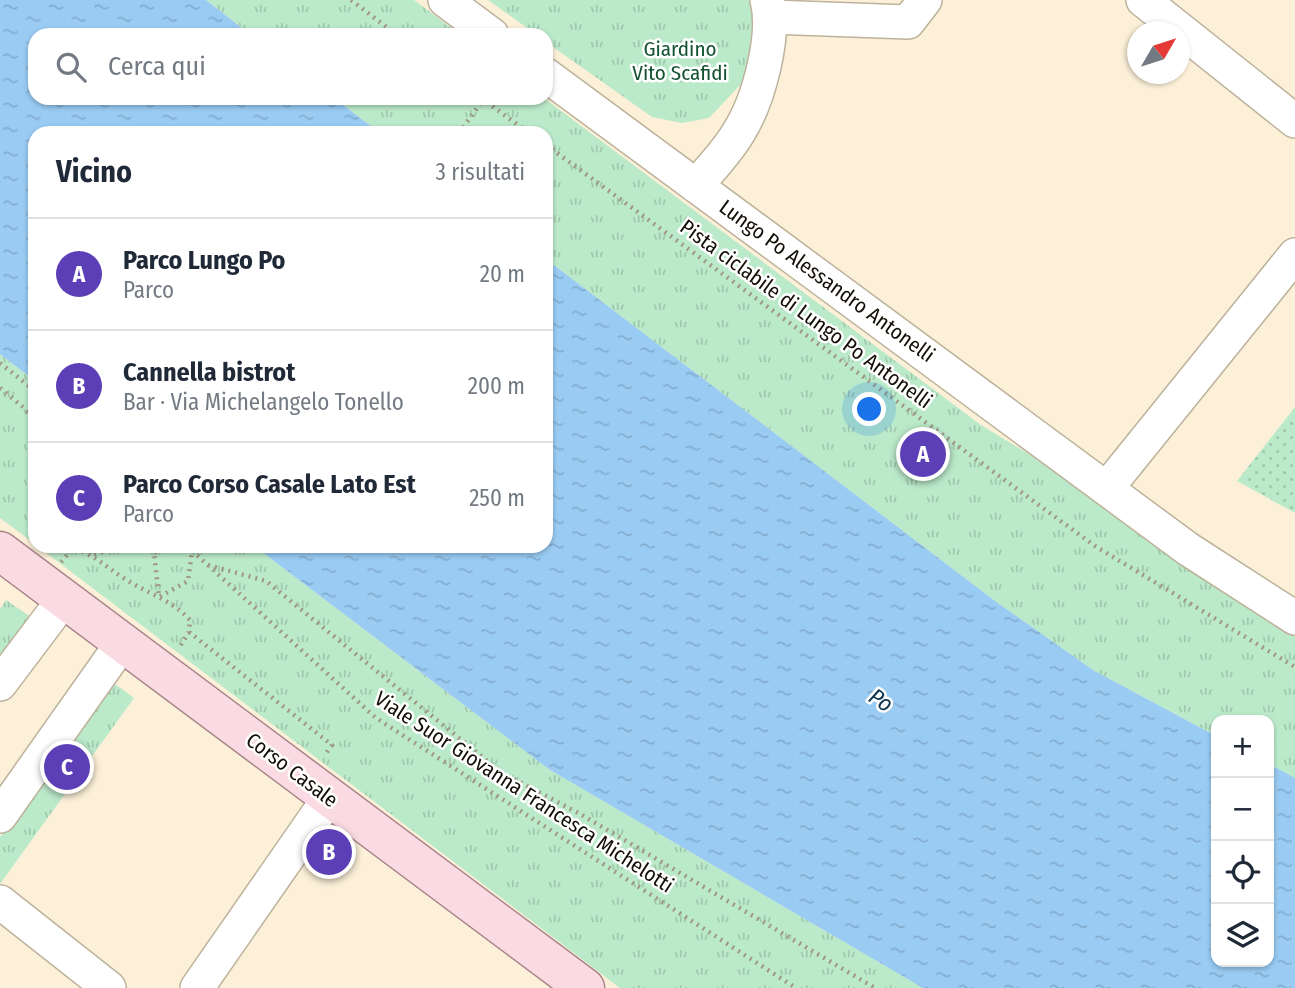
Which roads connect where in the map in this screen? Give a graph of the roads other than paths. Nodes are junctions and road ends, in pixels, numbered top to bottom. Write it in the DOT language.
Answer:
graph roads {
  1 [pos="445,0"];
  2 [pos="925,0"];
  3 [pos="1143,0"];
  4 [pos="769,9"];
  5 [pos="483,28"];
  6 [pos="553,80"];
  7 [pos="1295,121"];
  8 [pos="696,186"];
  9 [pos="1295,255"];
  10 [pos="1107,488"];
  11 [pos="0,551"];
  12 [pos="53,591"];
  13 [pos="1295,618"];
  14 [pos="123,642"];
  15 [pos="0,684"];
  16 [pos="330,798"];
  17 [pos="0,816"];
  18 [pos="0,902"];
  19 [pos="109,988"];
  20 [pos="197,988"];
  21 [pos="585,988"];
  1 -- 5 [label="street"];
  2 -- 4 [label="street"];
  3 -- 7 [label="street"];
  4 -- 8 [label="street"];
  6 -- 8 [label="street, Lungo Po Alessandro Antonelli"];
  8 -- 10 [label="street, Lungo Po Alessandro Antonelli"];
  9 -- 10 [label="street"];
  10 -- 13 [label="street, Lungo Po Alessandro Antonelli"];
  11 -- 12 [label="main road, Corso Casale"];
  12 -- 14 [label="main road, Corso Casale"];
  12 -- 15 [label="street"];
  14 -- 16 [label="main road, Corso Casale"];
  14 -- 17 [label="street"];
  16 -- 20 [label="street"];
  16 -- 21 [label="main road, Corso Casale"];
  18 -- 19 [label="street"];
}
